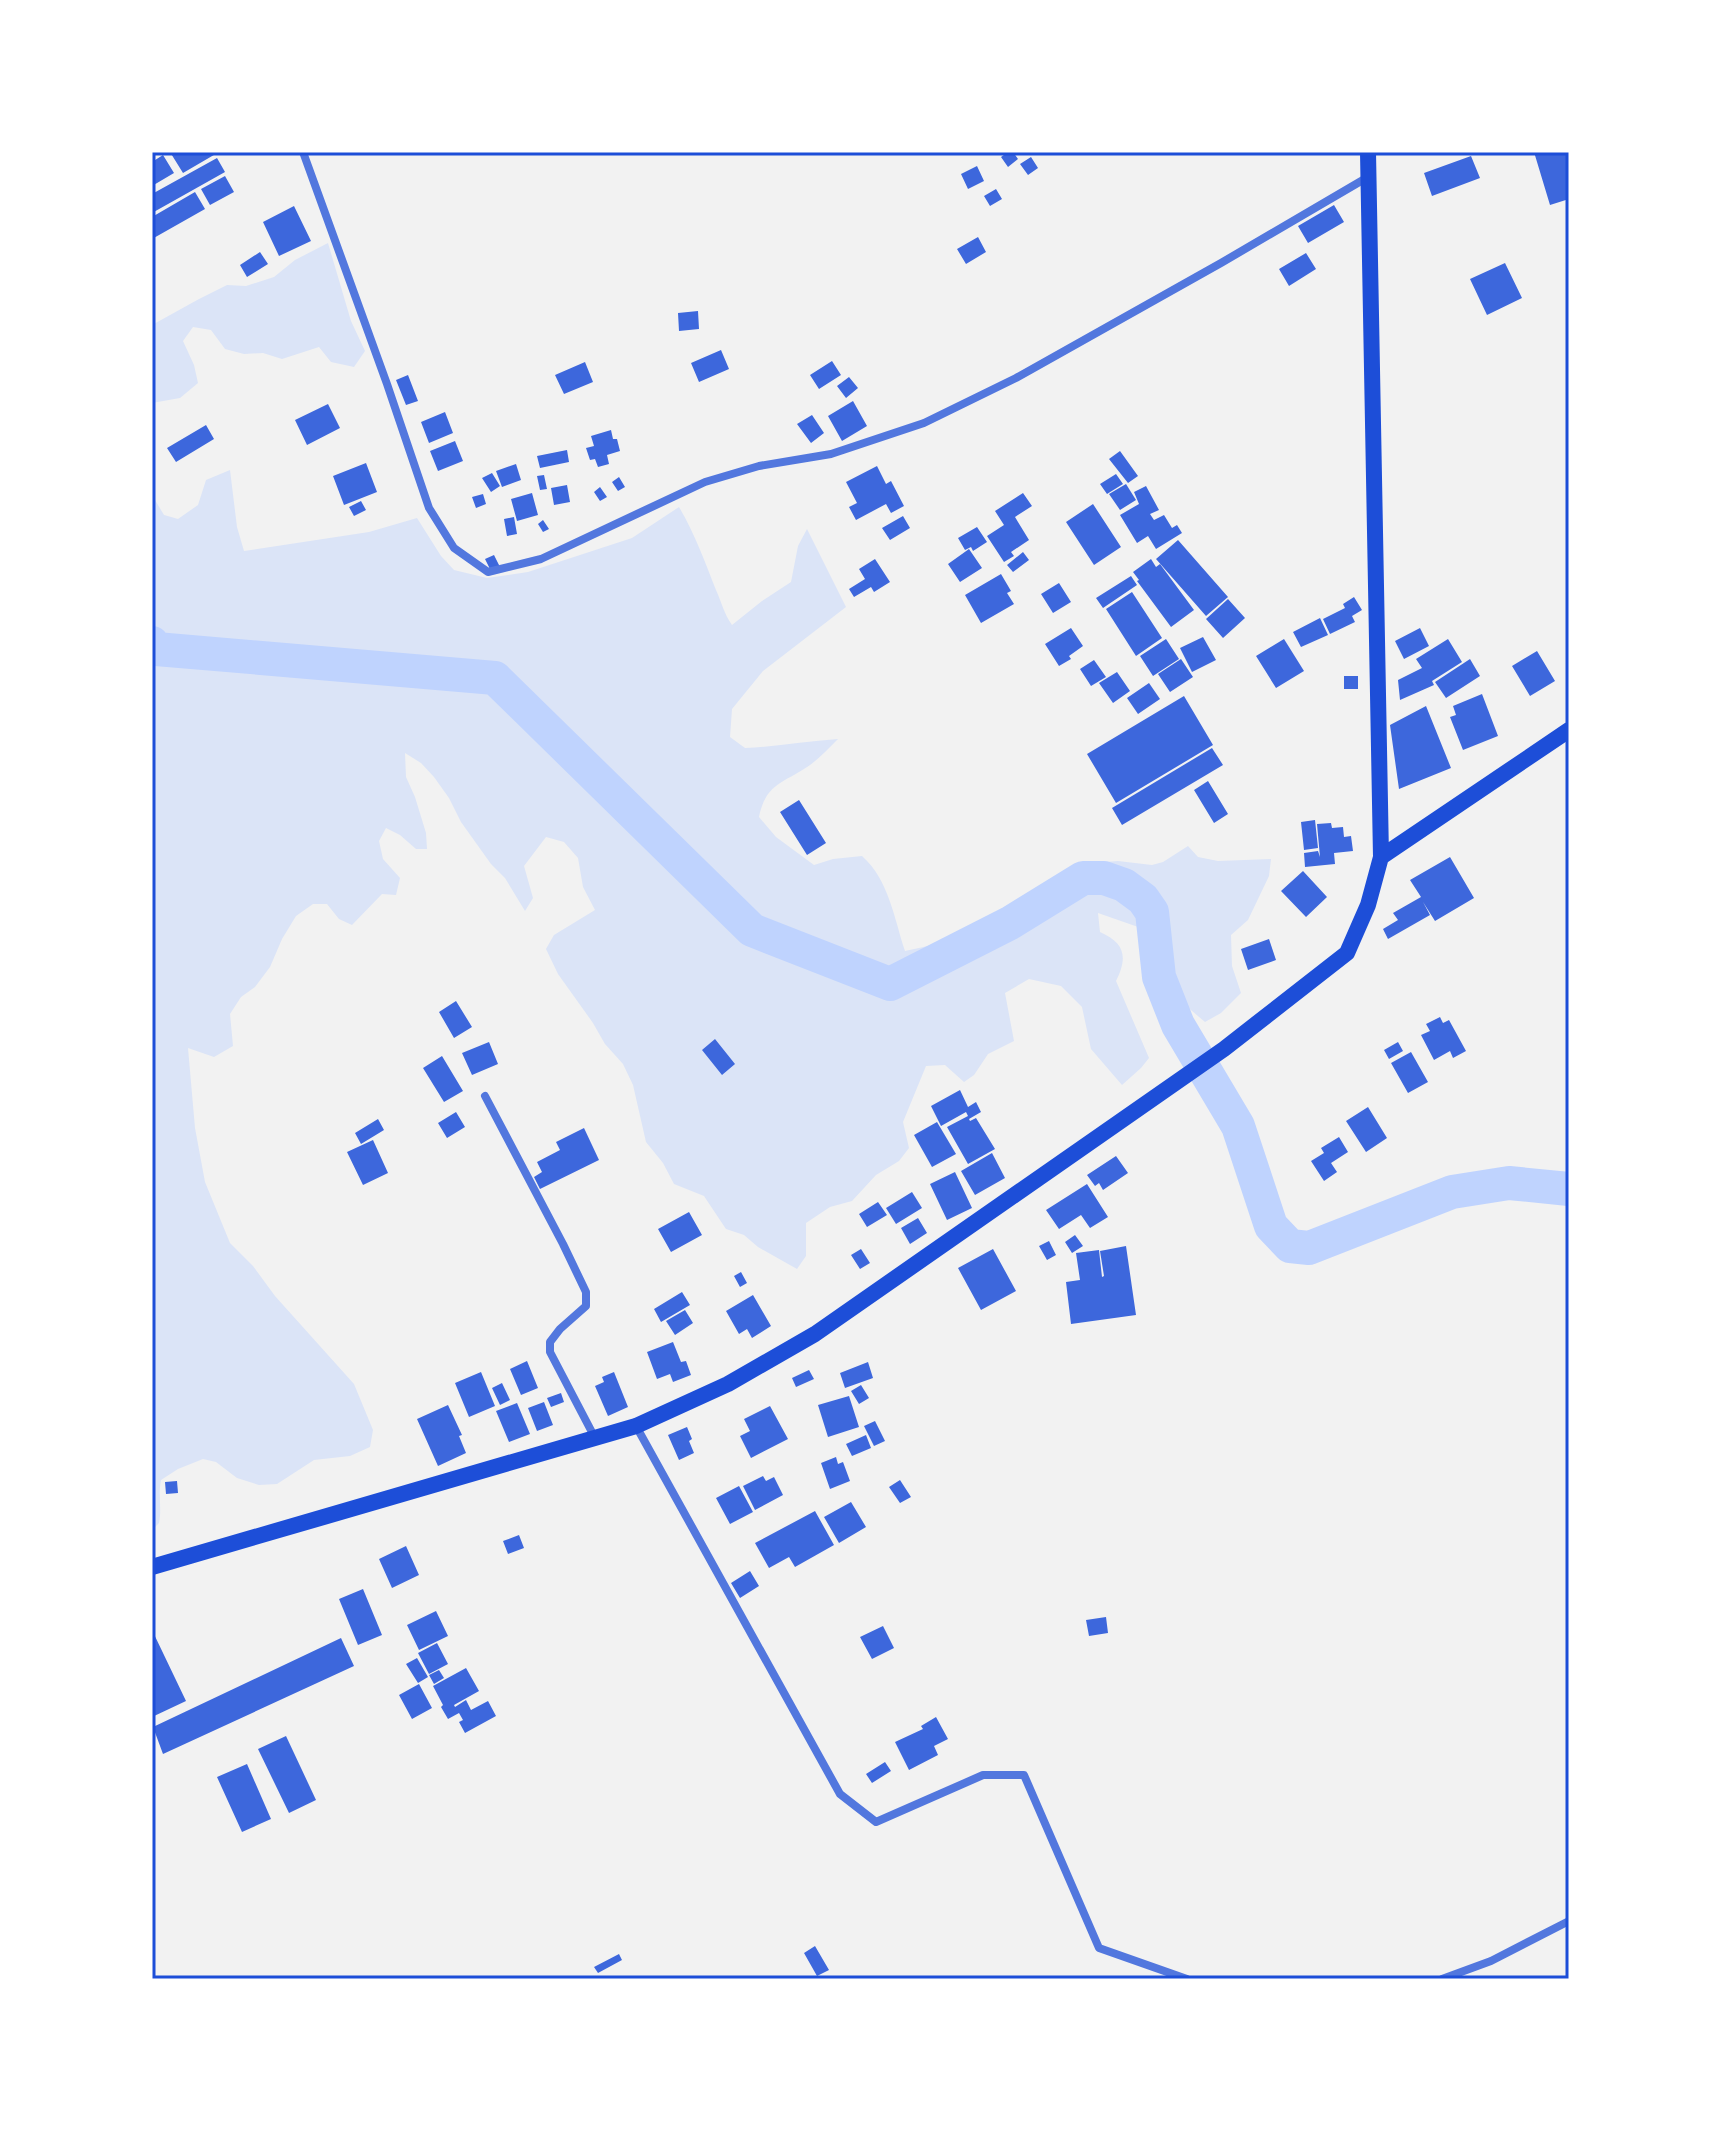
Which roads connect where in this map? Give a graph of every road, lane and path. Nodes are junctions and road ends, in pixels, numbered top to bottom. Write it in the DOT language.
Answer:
graph roads {
  1 [pos="303,152"];
  2 [pos="1368,152"];
  3 [pos="1369,177"];
  4 [pos="1569,730"];
  5 [pos="1381,857"];
  6 [pos="485,1096"];
  7 [pos="636,1426"];
  8 [pos="595,1438"];
  9 [pos="152,1567"];
  10 [pos="1569,1921"];
  11 [pos="1187,1979"];
  12 [pos="1442,1979"];
  1 -- 3 [label="street"];
  2 -- 3 [label="main road"];
  3 -- 5 [label="main road"];
  4 -- 5 [label="main road"];
  5 -- 7 [label="main road"];
  6 -- 8 [label="street"];
  7 -- 8 [label="main road"];
  7 -- 11 [label="street"];
  8 -- 9 [label="main road"];
  10 -- 12 [label="street"];
}
